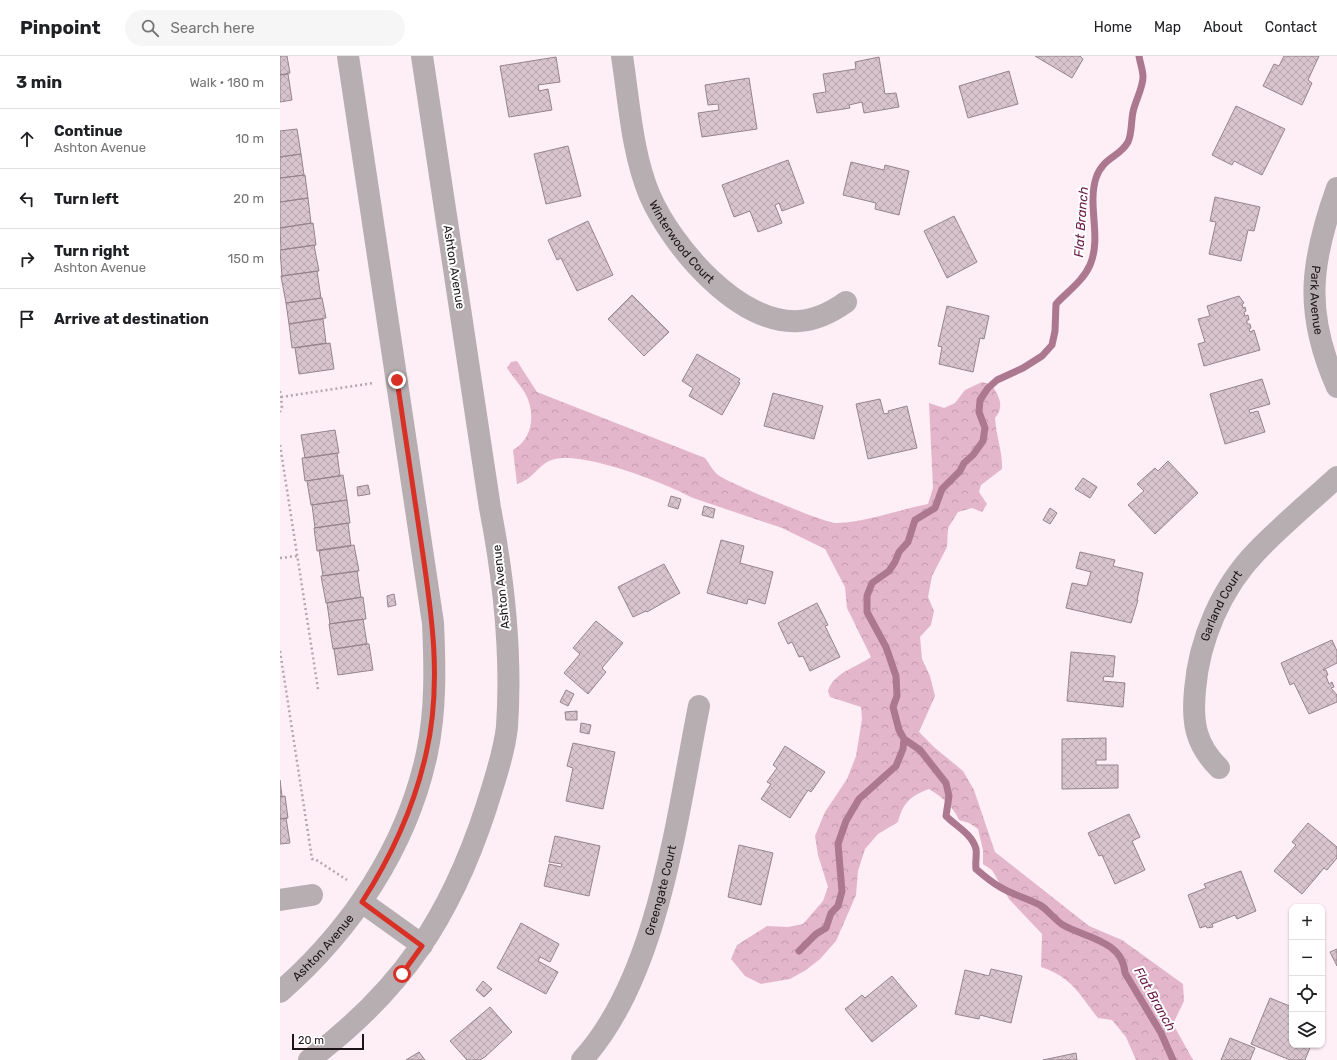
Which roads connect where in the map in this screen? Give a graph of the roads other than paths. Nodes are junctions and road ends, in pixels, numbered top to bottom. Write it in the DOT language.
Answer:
graph roads {
  1 [pos="348,56"];
  2 [pos="422,56"];
  3 [pos="622,56"];
  4 [pos="1337,188"];
  5 [pos="846,302"];
  6 [pos="1337,387"];
  7 [pos="1337,477"];
  8 [pos="699,706"];
  9 [pos="1219,768"];
  10 [pos="312,895"];
  11 [pos="365,898"];
  12 [pos="280,900"];
  13 [pos="422,946"];
  14 [pos="280,992"];
  15 [pos="309,1060"];
  16 [pos="582,1060"];
  1 -- 11 [label="street, Ashton Avenue"];
  2 -- 13 [label="street, Ashton Avenue"];
  3 -- 5 [label="street, Winterwood Court"];
  4 -- 6 [label="street, Park Avenue"];
  7 -- 9 [label="street, Garland Court"];
  8 -- 16 [label="street, Greengate Court"];
  10 -- 12 [label="street"];
  11 -- 13 [label="street"];
  11 -- 14 [label="street, Ashton Avenue"];
  13 -- 15 [label="street, Ashton Avenue"];
}
